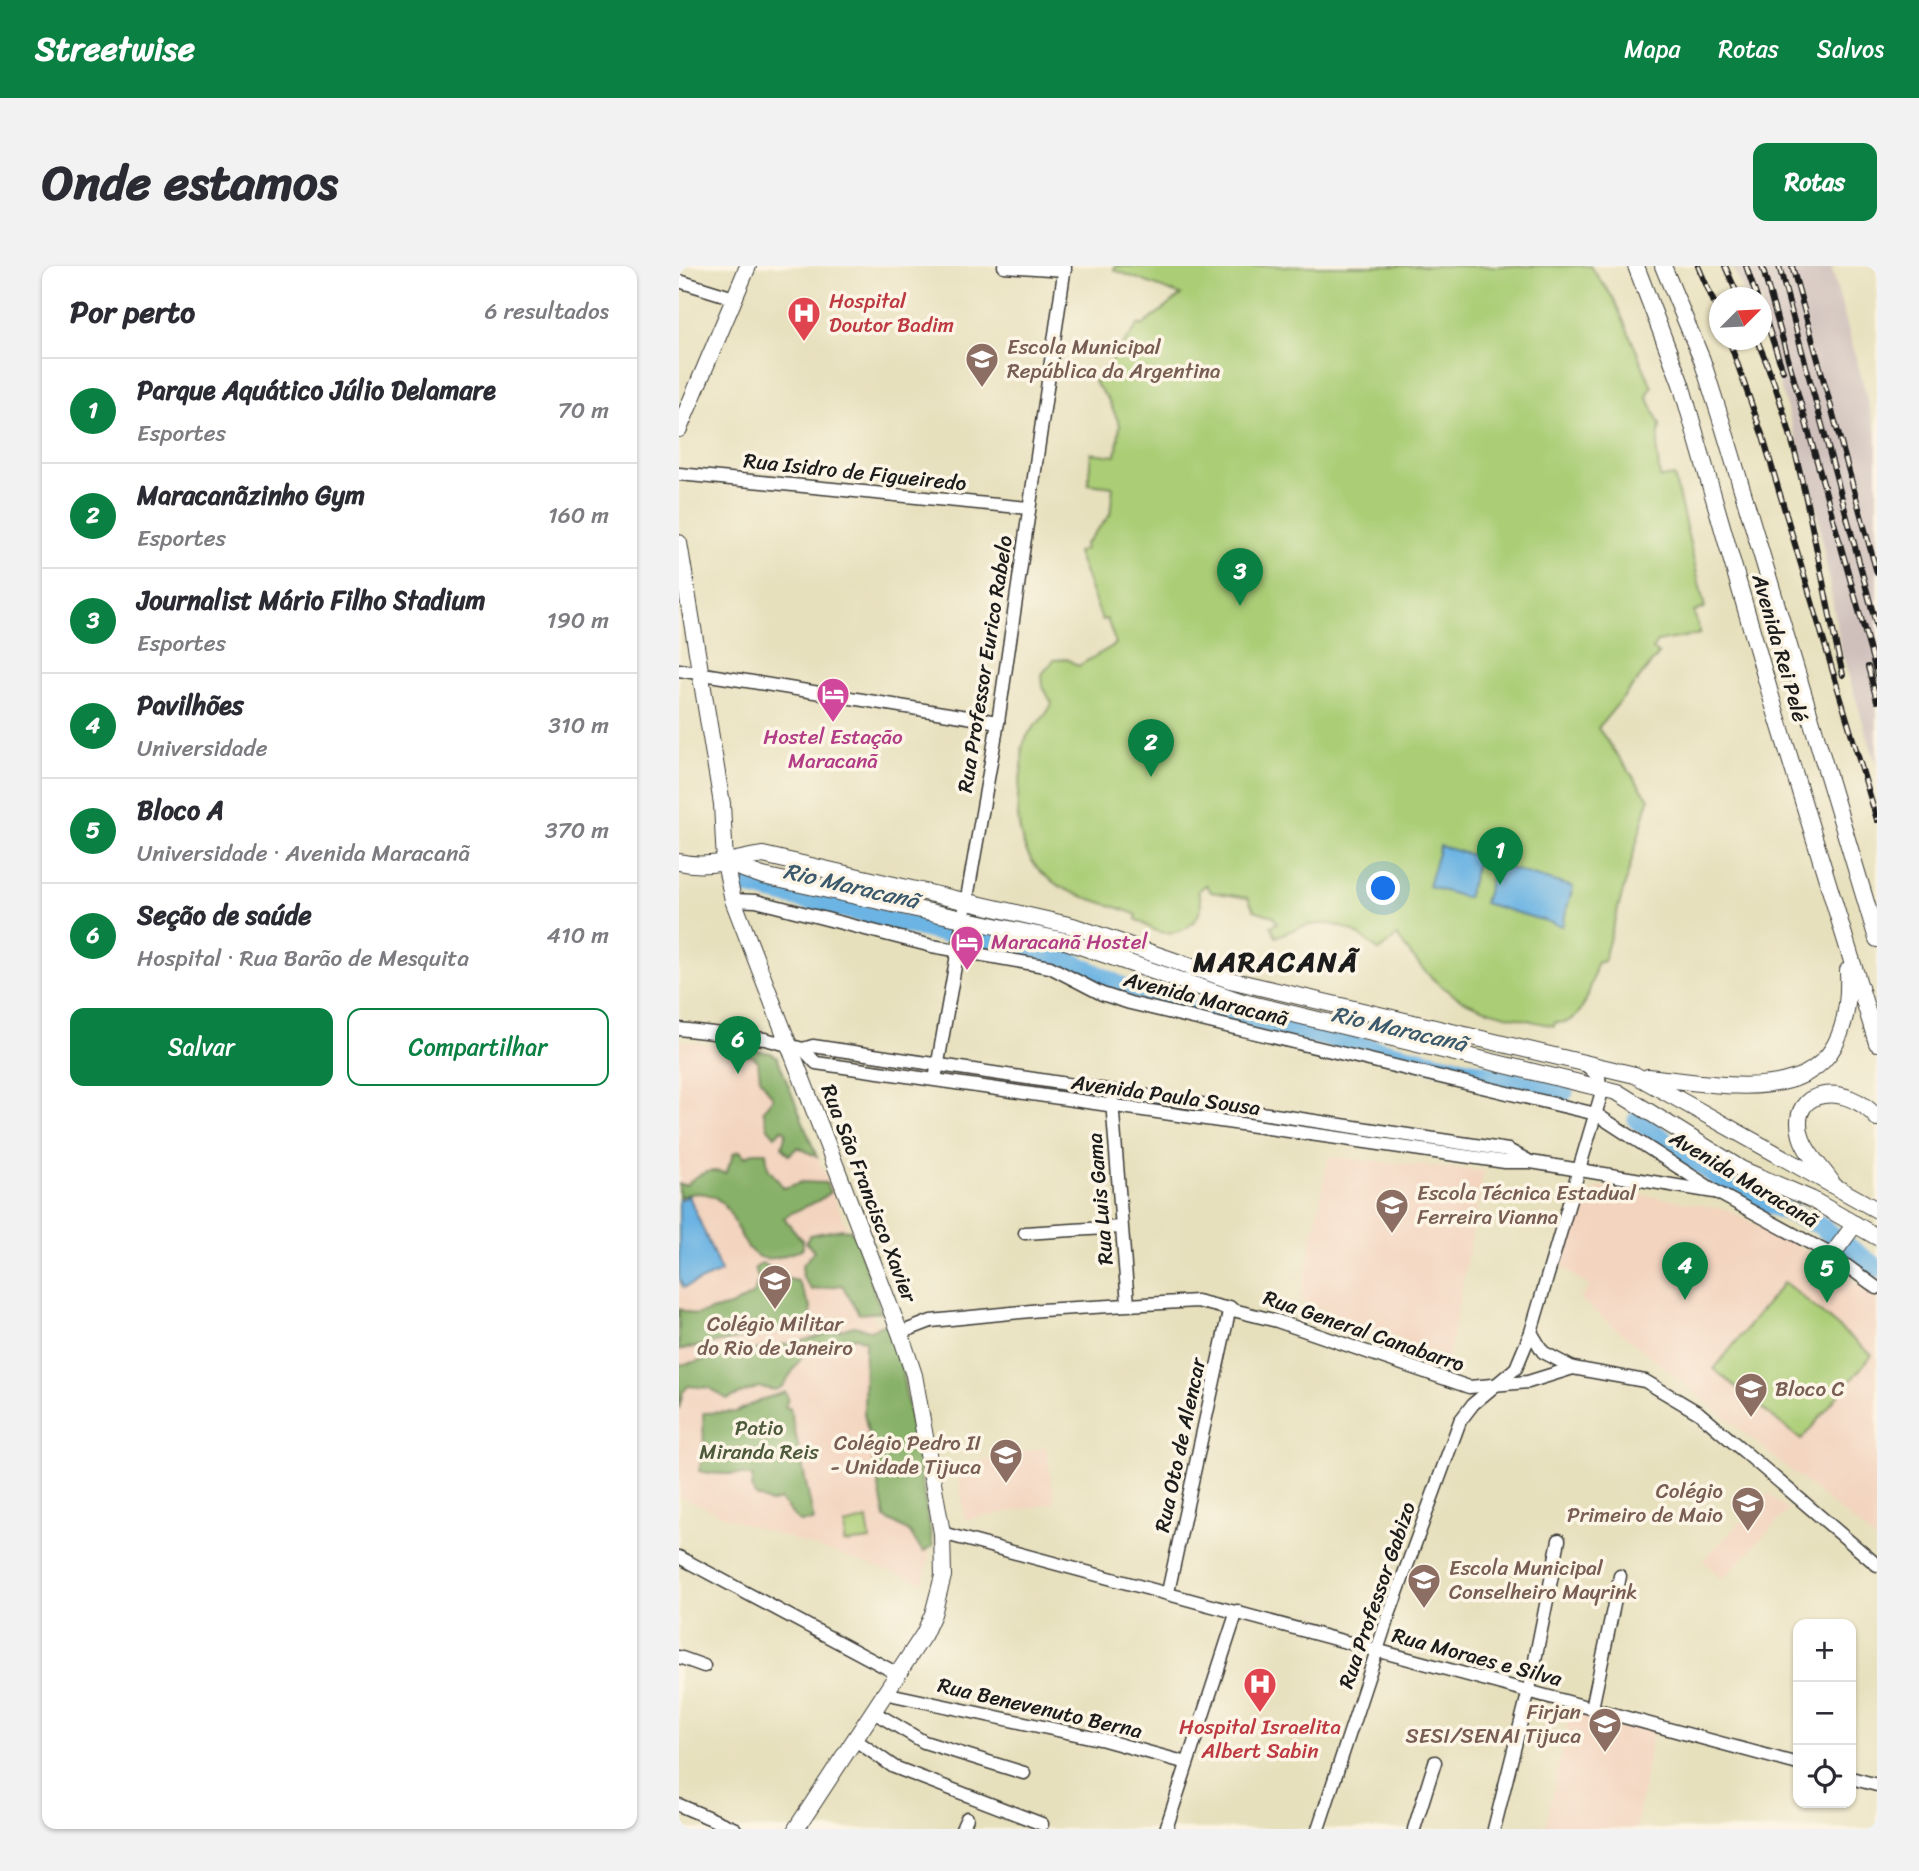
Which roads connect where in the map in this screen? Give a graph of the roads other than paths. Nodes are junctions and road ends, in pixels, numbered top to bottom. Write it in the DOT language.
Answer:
graph roads {
  1 [pos="748,266"];
  2 [pos="1004,266"];
  3 [pos="1636,266"];
  4 [pos="1663,266"];
  5 [pos="1065,268"];
  6 [pos="679,281"];
  7 [pos="734,298"];
  8 [pos="679,429"];
  9 [pos="679,474"];
  10 [pos="1028,508"];
  11 [pos="679,543"];
  12 [pos="679,670"];
  13 [pos="699,675"];
  14 [pos="998,722"];
  15 [pos="679,862"];
  16 [pos="725,863"];
  17 [pos="733,901"];
  18 [pos="967,903"];
  19 [pos="964,921"];
  20 [pos="1877,939"];
  21 [pos="959,951"];
  22 [pos="1847,953"];
  23 [pos="679,1029"];
  24 [pos="1877,1043"];
  25 [pos="795,1047"];
  26 [pos="866,1063"];
  27 [pos="1584,1064"];
  28 [pos="937,1066"];
  29 [pos="1635,1075"];
  30 [pos="935,1082"];
  31 [pos="1602,1087"];
  32 [pos="1112,1090"];
  33 [pos="1112,1106"];
  34 [pos="1596,1114"];
  35 [pos="1290,1117"];
  36 [pos="1877,1118"];
  37 [pos="1287,1131"];
  38 [pos="1407,1142"];
  39 [pos="1579,1169"];
  40 [pos="1834,1185"];
  41 [pos="1718,1193"];
  42 [pos="1877,1210"];
  43 [pos="1121,1227"];
  44 [pos="1025,1233"];
  45 [pos="1877,1237"];
  46 [pos="1843,1241"];
  47 [pos="1877,1288"];
  48 [pos="1128,1304"];
  49 [pos="1230,1307"];
  50 [pos="1531,1332"];
  51 [pos="900,1333"];
  52 [pos="1573,1368"];
  53 [pos="1495,1387"];
  54 [pos="943,1533"];
  55 [pos="1559,1540"];
  56 [pos="679,1557"];
  57 [pos="1877,1564"];
  58 [pos="1620,1576"];
  59 [pos="1168,1592"];
  60 [pos="1237,1611"];
  61 [pos="1377,1651"];
  62 [pos="679,1657"];
  63 [pos="704,1666"];
  64 [pos="898,1674"];
  65 [pos="1529,1690"];
  66 [pos="884,1693"];
  67 [pos="1592,1708"];
  68 [pos="872,1711"];
  69 [pos="854,1739"];
  70 [pos="1435,1762"];
  71 [pos="1187,1763"];
  72 [pos="1793,1763"];
  73 [pos="1024,1773"];
  74 [pos="1856,1780"];
  75 [pos="1877,1786"];
  76 [pos="679,1805"];
  77 [pos="1042,1824"];
  78 [pos="735,1829"];
  79 [pos="796,1829"];
  80 [pos="1166,1829"];
  81 [pos="1318,1829"];
  82 [pos="1414,1829"];
  83 [pos="1494,1829"];
  1 -- 7 [label="main road"];
  2 -- 5 [label="street"];
  3 -- 22 [label="main road, Avenida Rei Pelé"];
  4 -- 20 [label="main road, Avenida Rei Pelé"];
  5 -- 10 [label="street, Rua Professor Eurico Rabelo"];
  6 -- 7 [label="street"];
  7 -- 8 [label="main road"];
  9 -- 10 [label="street, Rua Isidro de Figueiredo"];
  10 -- 14 [label="street, Rua Professor Eurico Rabelo"];
  11 -- 13 [label="main road, Rua São Francisco Xavier"];
  12 -- 13 [label="street"];
  13 -- 14 [label="street"];
  13 -- 16 [label="main road, Rua São Francisco Xavier"];
  14 -- 18 [label="street, Rua Professor Eurico Rabelo"];
  15 -- 16 [label="main road, Avenida Maracanã"];
  16 -- 17 [label="main road, Rua São Francisco Xavier"];
  16 -- 18 [label="main road, Avenida Maracanã"];
  16 -- 19 [label="main road, Avenida Maracanã"];
  17 -- 21 [label="street, Avenida Maracanã"];
  17 -- 25 [label="main road, Rua São Francisco Xavier"];
  18 -- 19 [label="street, Rua Professor Eurico Rabelo"];
  18 -- 27 [label="main road, Avenida Maracanã"];
  19 -- 21 [label="street, Rua Professor Eurico Rabelo"];
  19 -- 31 [label="main road, Avenida Maracanã"];
  21 -- 28 [label="street, Rua Professor Eurico Rabelo"];
  21 -- 34 [label="street, Avenida Maracanã"];
  22 -- 24 [label="main road, Avenida Rei Pelé"];
  22 -- 29 [label="main road"];
  23 -- 25 [label="street, Avenida Paula Sousa"];
  25 -- 26 [label="street, Avenida Paula Sousa"];
  25 -- 51 [label="main road, Rua São Francisco Xavier"];
  26 -- 28 [label="street, Avenida Paula Sousa"];
  26 -- 30 [label="street, Avenida Paula Sousa"];
  27 -- 29 [label="main road, Avenida Maracanã"];
  27 -- 31 [label="street"];
  28 -- 30 [label="street, Rua Professor Eurico Rabelo"];
  28 -- 32 [label="street, Avenida Paula Sousa"];
  29 -- 40 [label="main road, Avenida Maracanã"];
  30 -- 33 [label="street, Avenida Paula Sousa"];
  31 -- 34 [label="street, Rua Professor Gabizo"];
  31 -- 46 [label="main road, Avenida Maracanã"];
  32 -- 33 [label="street, Rua Luis Gama"];
  32 -- 35 [label="street, Avenida Paula Sousa"];
  33 -- 37 [label="street, Avenida Paula Sousa"];
  33 -- 43 [label="street, Rua Luis Gama"];
  34 -- 39 [label="street, Rua Professor Gabizo"];
  34 -- 41 [label="street, Avenida Maracanã"];
  35 -- 37 [label="street"];
  35 -- 38 [label="street, Avenida Paula Sousa"];
  36 -- 40 [label="main road"];
  37 -- 38 [label="street, Avenida Paula Sousa"];
  38 -- 39 [label="street, Avenida Paula Sousa"];
  39 -- 41 [label="street, Avenida Paula Sousa"];
  39 -- 50 [label="street, Rua Professor Gabizo"];
  40 -- 42 [label="main road, Avenida Maracanã"];
  41 -- 46 [label="street, Avenida Maracanã"];
  43 -- 44 [label="street"];
  43 -- 48 [label="street, Rua Luis Gama"];
  45 -- 46 [label="main road, Avenida Maracanã"];
  46 -- 47 [label="street, Avenida Maracanã"];
  48 -- 49 [label="street, Rua General Canabarro"];
  48 -- 51 [label="street, Rua General Canabarro"];
  49 -- 53 [label="street, Rua General Canabarro"];
  49 -- 59 [label="street, Rua Oto de Alencar"];
  50 -- 52 [label="street"];
  50 -- 53 [label="street, Rua Professor Gabizo"];
  51 -- 54 [label="main road, Rua São Francisco Xavier"];
  52 -- 53 [label="street, Rua General Canabarro"];
  52 -- 57 [label="street, Rua General Canabarro"];
  53 -- 61 [label="street, Rua Professor Gabizo"];
  54 -- 59 [label="street, Rua Moraes e Silva"];
  54 -- 64 [label="main road, Rua São Francisco Xavier"];
  55 -- 65 [label="street"];
  56 -- 64 [label="street"];
  58 -- 67 [label="street"];
  59 -- 60 [label="street, Rua Moraes e Silva"];
  60 -- 61 [label="street, Rua Moraes e Silva"];
  60 -- 71 [label="street"];
  61 -- 65 [label="street, Rua Moraes e Silva"];
  61 -- 81 [label="street, Rua Professor Gabizo"];
  62 -- 63 [label="street"];
  64 -- 66 [label="main road, Rua São Francisco Xavier"];
  65 -- 67 [label="street, Rua Moraes e Silva"];
  65 -- 83 [label="street"];
  66 -- 68 [label="main road, Rua São Francisco Xavier"];
  66 -- 71 [label="street, Rua Benevenuto Berna"];
  67 -- 72 [label="street, Rua Moraes e Silva"];
  68 -- 69 [label="main road, Rua São Francisco Xavier"];
  68 -- 73 [label="street"];
  69 -- 77 [label="street"];
  69 -- 79 [label="main road, Rua São Francisco Xavier"];
  70 -- 82 [label="street"];
  71 -- 80 [label="street"];
  74 -- 75 [label="street"];
  76 -- 78 [label="street"];
}
